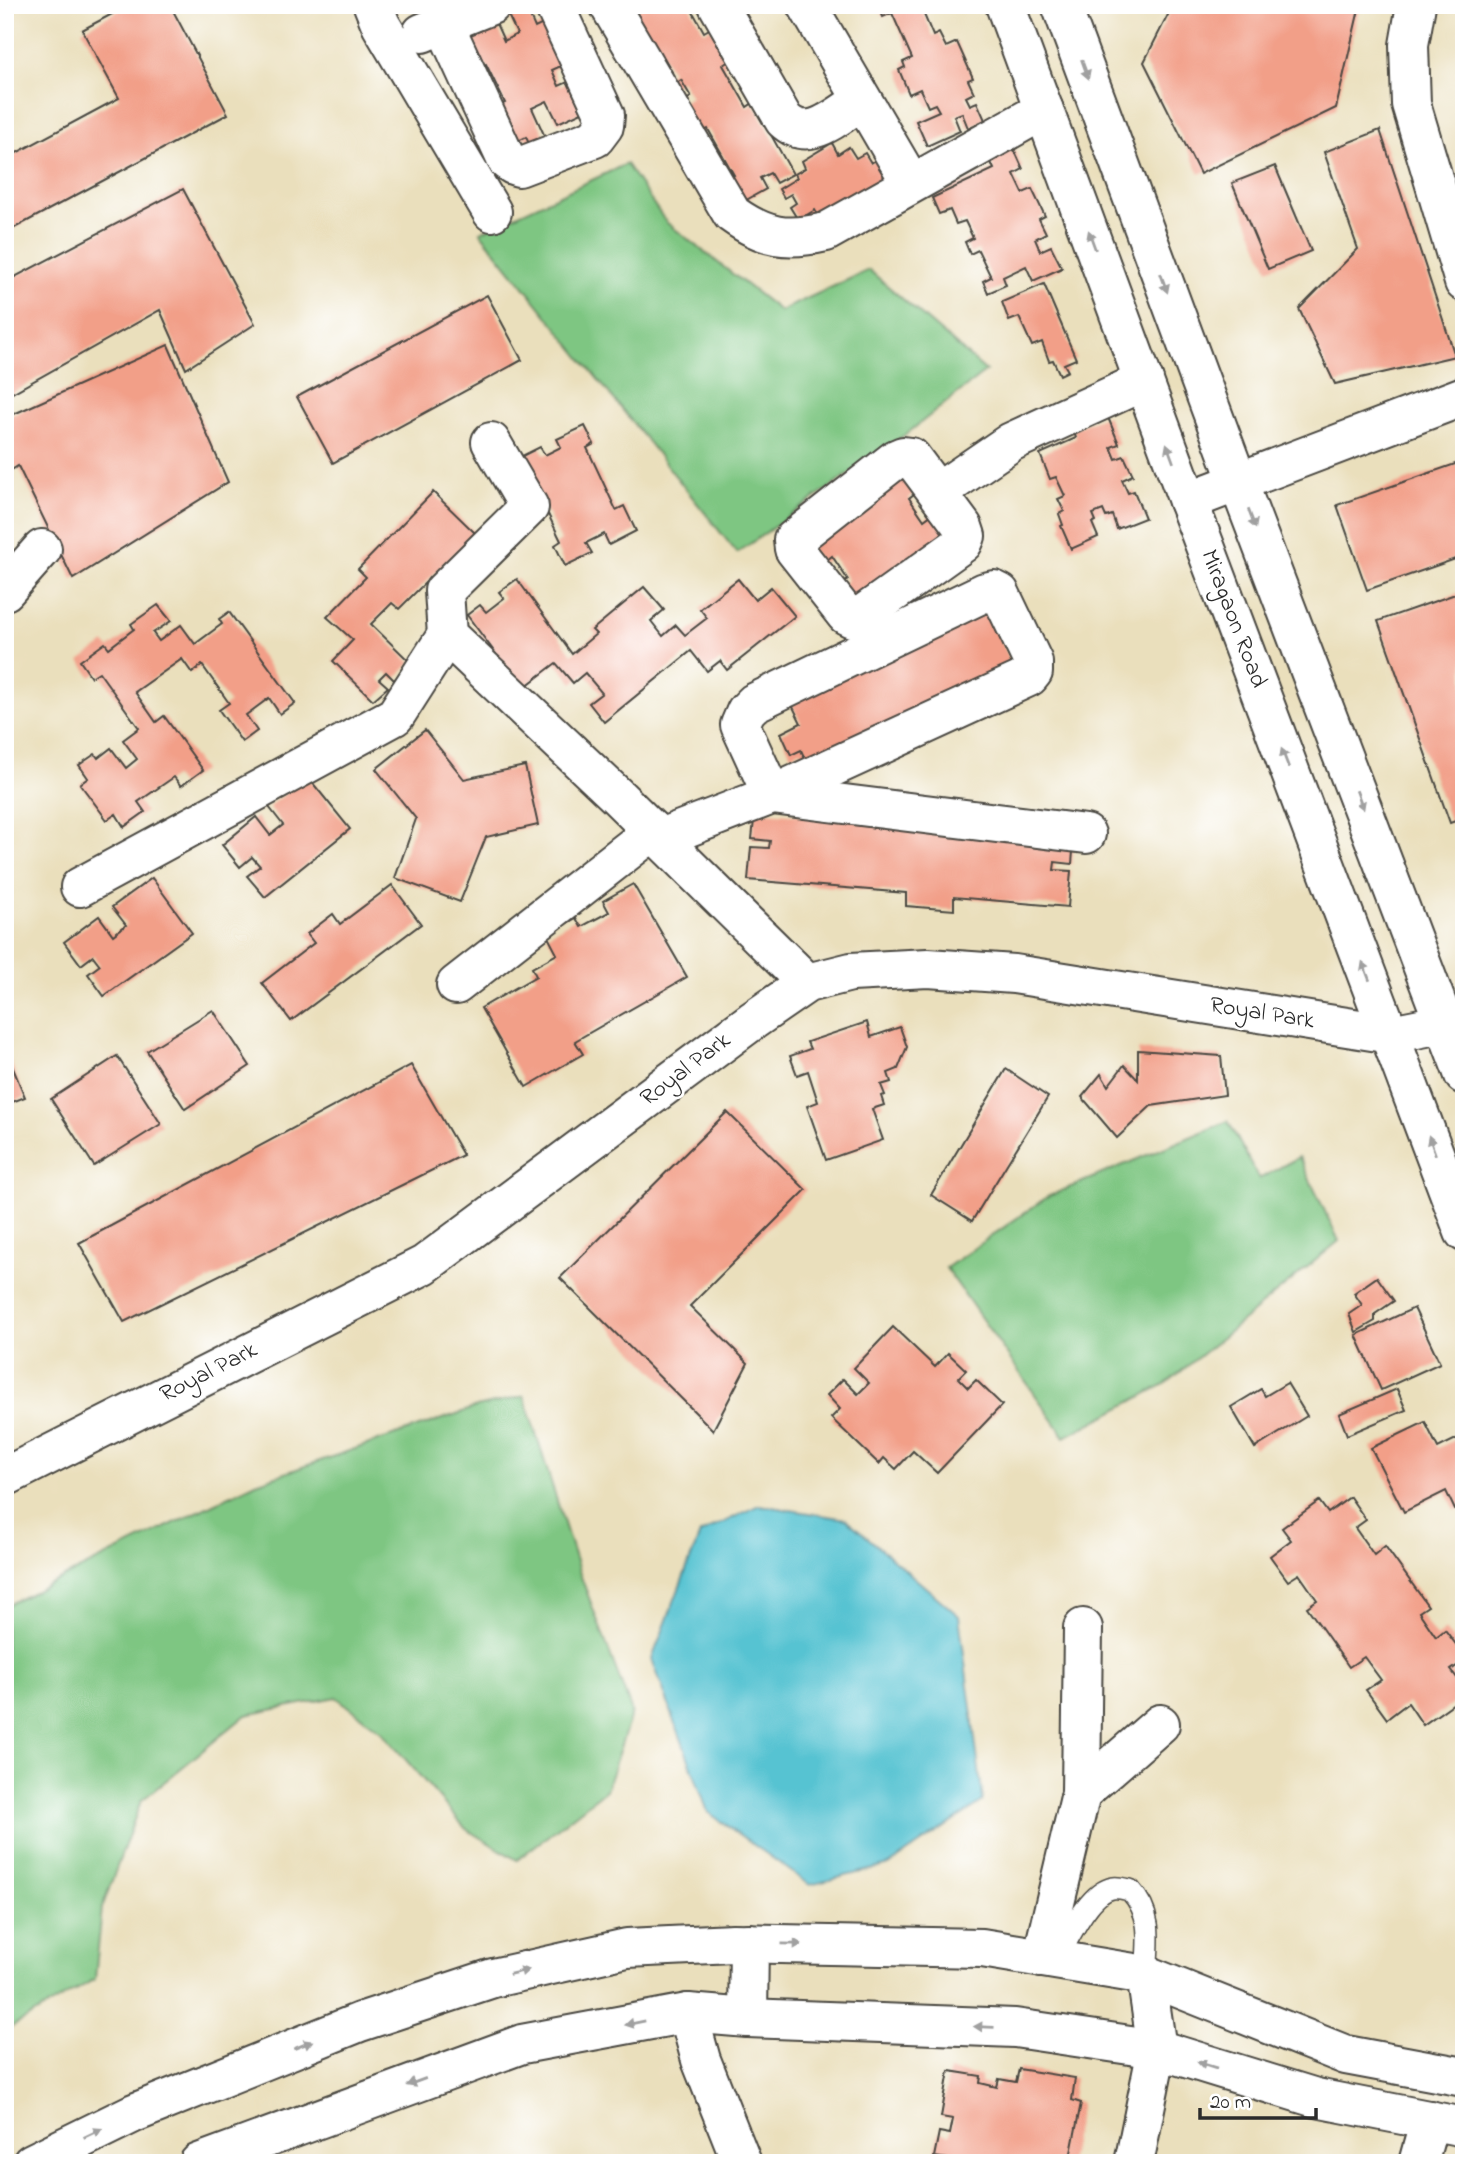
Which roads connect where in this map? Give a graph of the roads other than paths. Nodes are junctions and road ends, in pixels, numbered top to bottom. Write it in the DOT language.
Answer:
graph roads {
  1 [pos="373,5"];
  2 [pos="491,5"];
  3 [pos="554,5"];
  4 [pos="610,5"];
  5 [pos="718,5"];
  6 [pos="807,5"];
  7 [pos="1005,5"];
  8 [pos="1061,5"];
  9 [pos="1416,5"];
  10 [pos="444,24"];
  11 [pos="394,44"];
  12 [pos="861,100"];
  13 [pos="1044,110"];
  14 [pos="911,183"];
  15 [pos="492,212"];
  16 [pos="1464,282"];
  17 [pos="1144,381"];
  18 [pos="1464,396"];
  19 [pos="491,442"];
  20 [pos="1238,482"];
  21 [pos="937,492"];
  22 [pos="1188,501"];
  23 [pos="42,549"];
  24 [pos="5,592"];
  25 [pos="447,635"];
  26 [pos="772,794"];
  27 [pos="1086,834"];
  28 [pos="657,835"];
  29 [pos="80,887"];
  30 [pos="807,983"];
  31 [pos="456,985"];
  32 [pos="1446,1023"];
  33 [pos="1391,1034"];
  34 [pos="1464,1075"];
  35 [pos="1464,1233"];
  36 [pos="5,1477"];
  37 [pos="1083,1628"];
  38 [pos="1160,1724"];
  39 [pos="1081,1793"];
  40 [pos="749,1943"];
  41 [pos="1049,1959"];
  42 [pos="1146,1975"];
  43 [pos="688,2013"];
  44 [pos="748,2018"];
  45 [pos="1157,2049"];
  46 [pos="1464,2077"];
  47 [pos="1447,2124"];
  48 [pos="32,2163"];
  49 [pos="199,2163"];
  50 [pos="742,2163"];
  51 [pos="1134,2163"];
  52 [pos="1418,2163"];
  1 -- 11 [label="street"];
  2 -- 10 [label="street"];
  3 -- 10 [label="street"];
  4 -- 14 [label="street"];
  5 -- 12 [label="street"];
  6 -- 12 [label="street"];
  7 -- 13 [label="street, Miragaon Road"];
  8 -- 20 [label="street, one-way"];
  9 -- 16 [label="street"];
  10 -- 11 [label="street"];
  11 -- 15 [label="street"];
  12 -- 14 [label="street"];
  13 -- 14 [label="street"];
  17 -- 13 [label="street, Miragaon Road, one-way"];
  17 -- 21 [label="street"];
  22 -- 17 [label="street, Miragaon Road, one-way"];
  18 -- 20 [label="street"];
  19 -- 25 [label="street"];
  20 -- 22 [label="street"];
  20 -- 32 [label="street, one-way"];
  21 -- 21 [label="street"];
  33 -- 22 [label="street, Miragaon Road, one-way"];
  23 -- 24 [label="street"];
  25 -- 28 [label="street"];
  25 -- 29 [label="street"];
  26 -- 26 [label="street"];
  26 -- 27 [label="street"];
  26 -- 28 [label="street"];
  28 -- 30 [label="street"];
  28 -- 31 [label="street"];
  30 -- 33 [label="street, Royal Park"];
  30 -- 36 [label="street, Royal Park"];
  32 -- 33 [label="street, Royal Park"];
  32 -- 34 [label="street"];
  35 -- 33 [label="street, Miragaon Road, one-way"];
  37 -- 39 [label="street"];
  38 -- 39 [label="street"];
  39 -- 41 [label="street"];
  40 -- 41 [label="street, one-way"];
  40 -- 44 [label="street"];
  48 -- 40 [label="street, one-way"];
  41 -- 42 [label="street"];
  41 -- 42 [label="lane"];
  42 -- 45 [label="street"];
  42 -- 46 [label="street"];
  43 -- 44 [label="street"];
  43 -- 49 [label="street, one-way"];
  43 -- 50 [label="street"];
  45 -- 44 [label="street, one-way"];
  47 -- 45 [label="street, one-way"];
  45 -- 51 [label="street"];
  47 -- 52 [label="street"];
}
